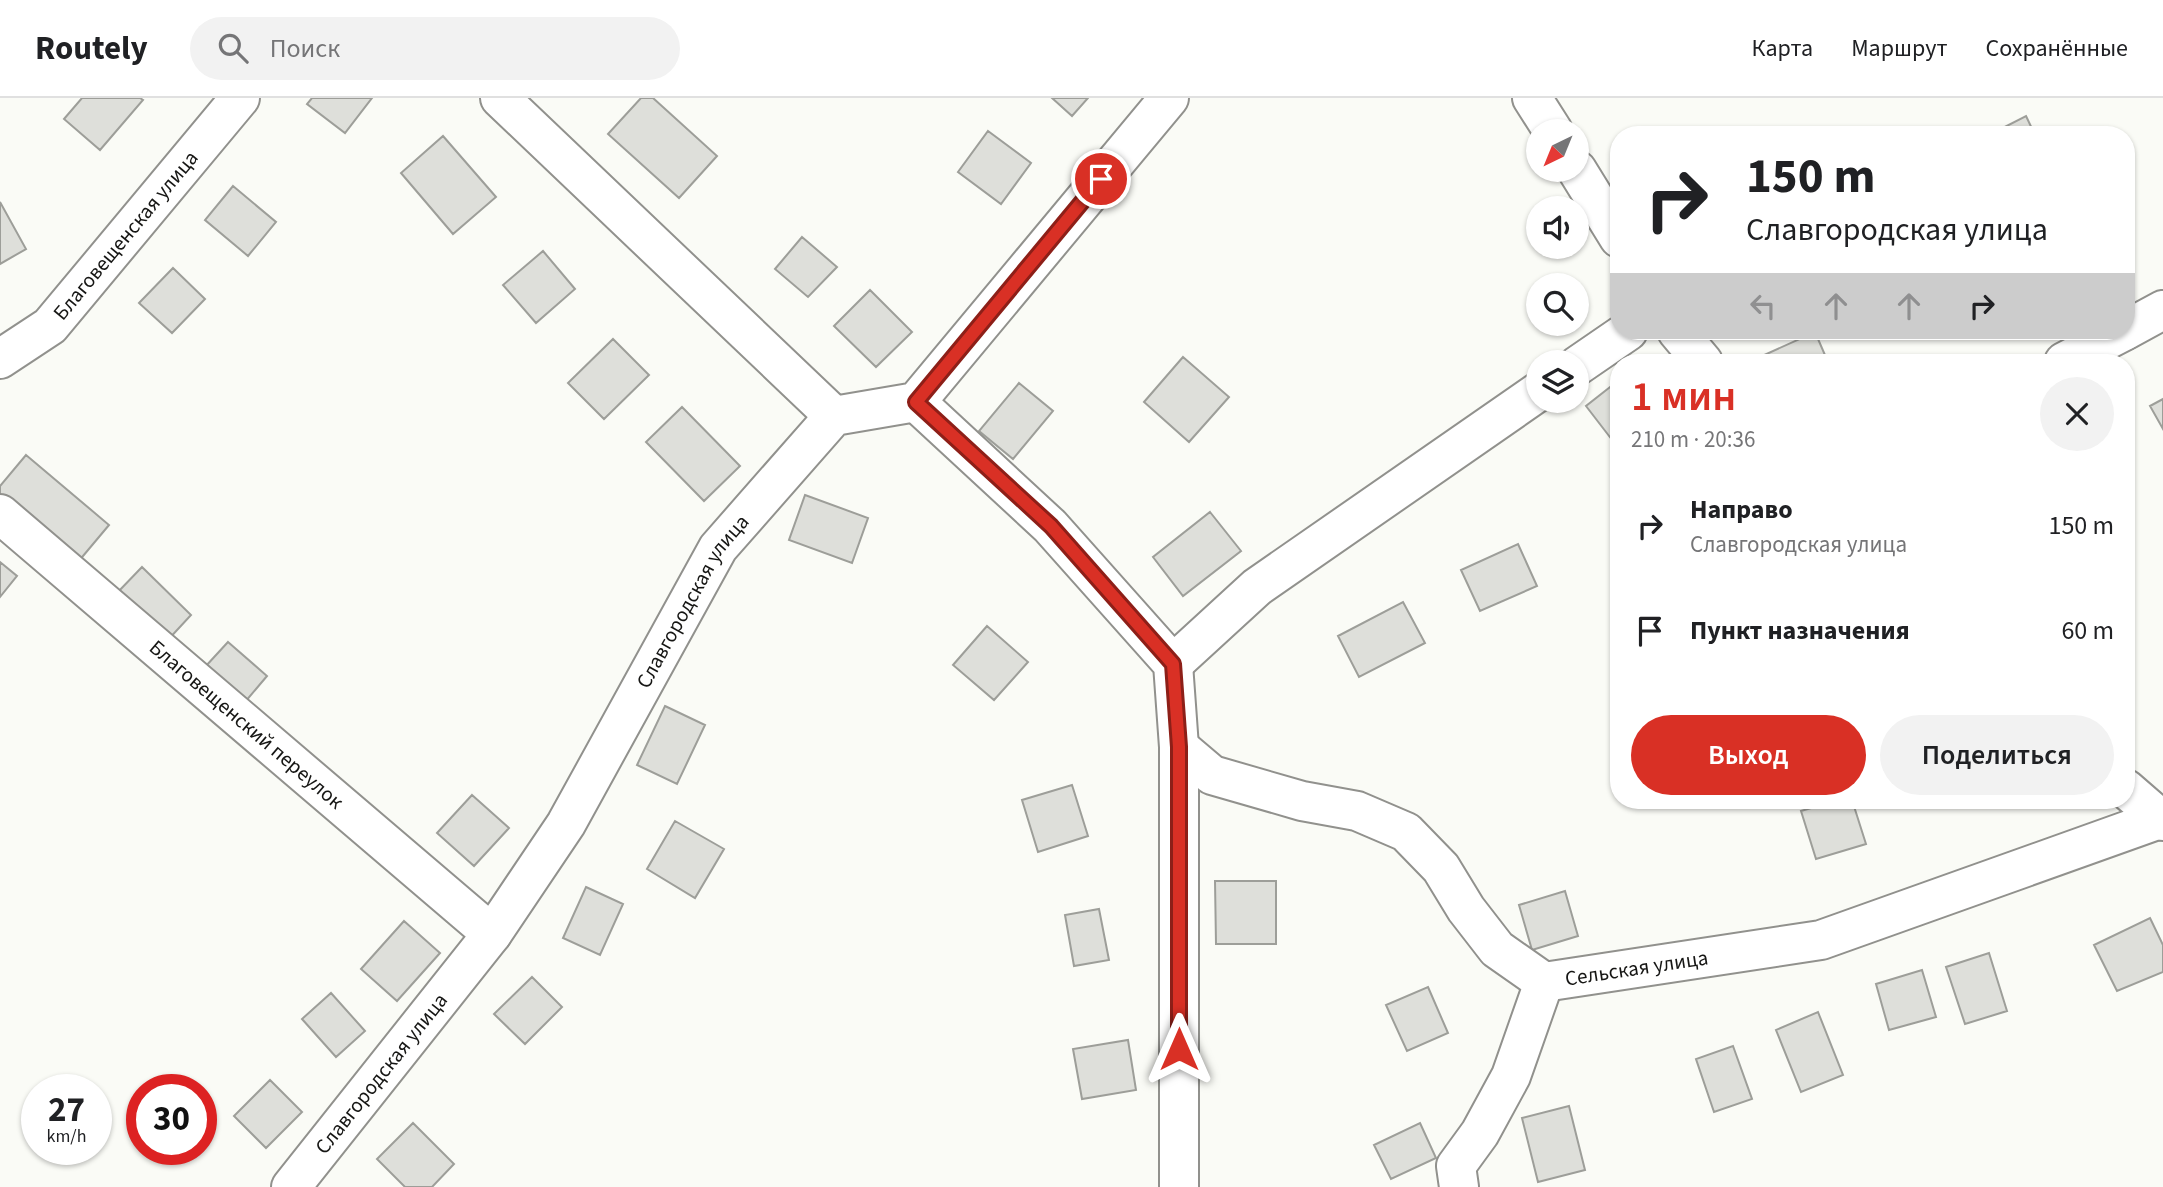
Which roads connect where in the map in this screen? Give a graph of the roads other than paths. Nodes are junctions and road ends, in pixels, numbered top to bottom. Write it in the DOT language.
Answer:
graph roads {
  1 [pos="240,98"];
  2 [pos="500,98"];
  3 [pos="1169,98"];
  4 [pos="1532,98"];
  5 [pos="1545,119"];
  6 [pos="1584,182"];
  7 [pos="1610,223"];
  8 [pos="2163,310"];
  9 [pos="2135,325"];
  10 [pos="1615,340"];
  11 [pos="1685,340"];
  12 [pos="2106,340"];
  13 [pos="1696,354"];
  14 [pos="2079,354"];
  15 [pos="1589,358"];
  16 [pos="0,359"];
  17 [pos="1526,400"];
  18 [pos="916,402"];
  19 [pos="834,416"];
  20 [pos="0,514"];
  21 [pos="1173,664"];
  22 [pos="1179,747"];
  23 [pos="2135,797"];
  24 [pos="2161,820"];
  25 [pos="492,934"];
  26 [pos="1544,982"];
  27 [pos="291,1187"];
  28 [pos="1179,1187"];
  29 [pos="1459,1187"];
  1 -- 16 [label="street, Благовещенская улица"];
  2 -- 19 [label="street"];
  3 -- 18 [label="street"];
  4 -- 5 [label="street"];
  6 -- 7 [label="street"];
  8 -- 9 [label="street"];
  10 -- 15 [label="street"];
  11 -- 13 [label="street"];
  12 -- 14 [label="street"];
  17 -- 21 [label="street"];
  18 -- 19 [label="street"];
  18 -- 21 [label="street"];
  19 -- 25 [label="street, Славгородская улица"];
  20 -- 25 [label="street, Благовещенский переулок"];
  21 -- 22 [label="street"];
  22 -- 26 [label="street, Сельская улица"];
  22 -- 28 [label="street"];
  23 -- 24 [label="street"];
  24 -- 26 [label="street, Сельская улица"];
  25 -- 27 [label="street, Славгородская улица"];
  26 -- 29 [label="street"];
}
